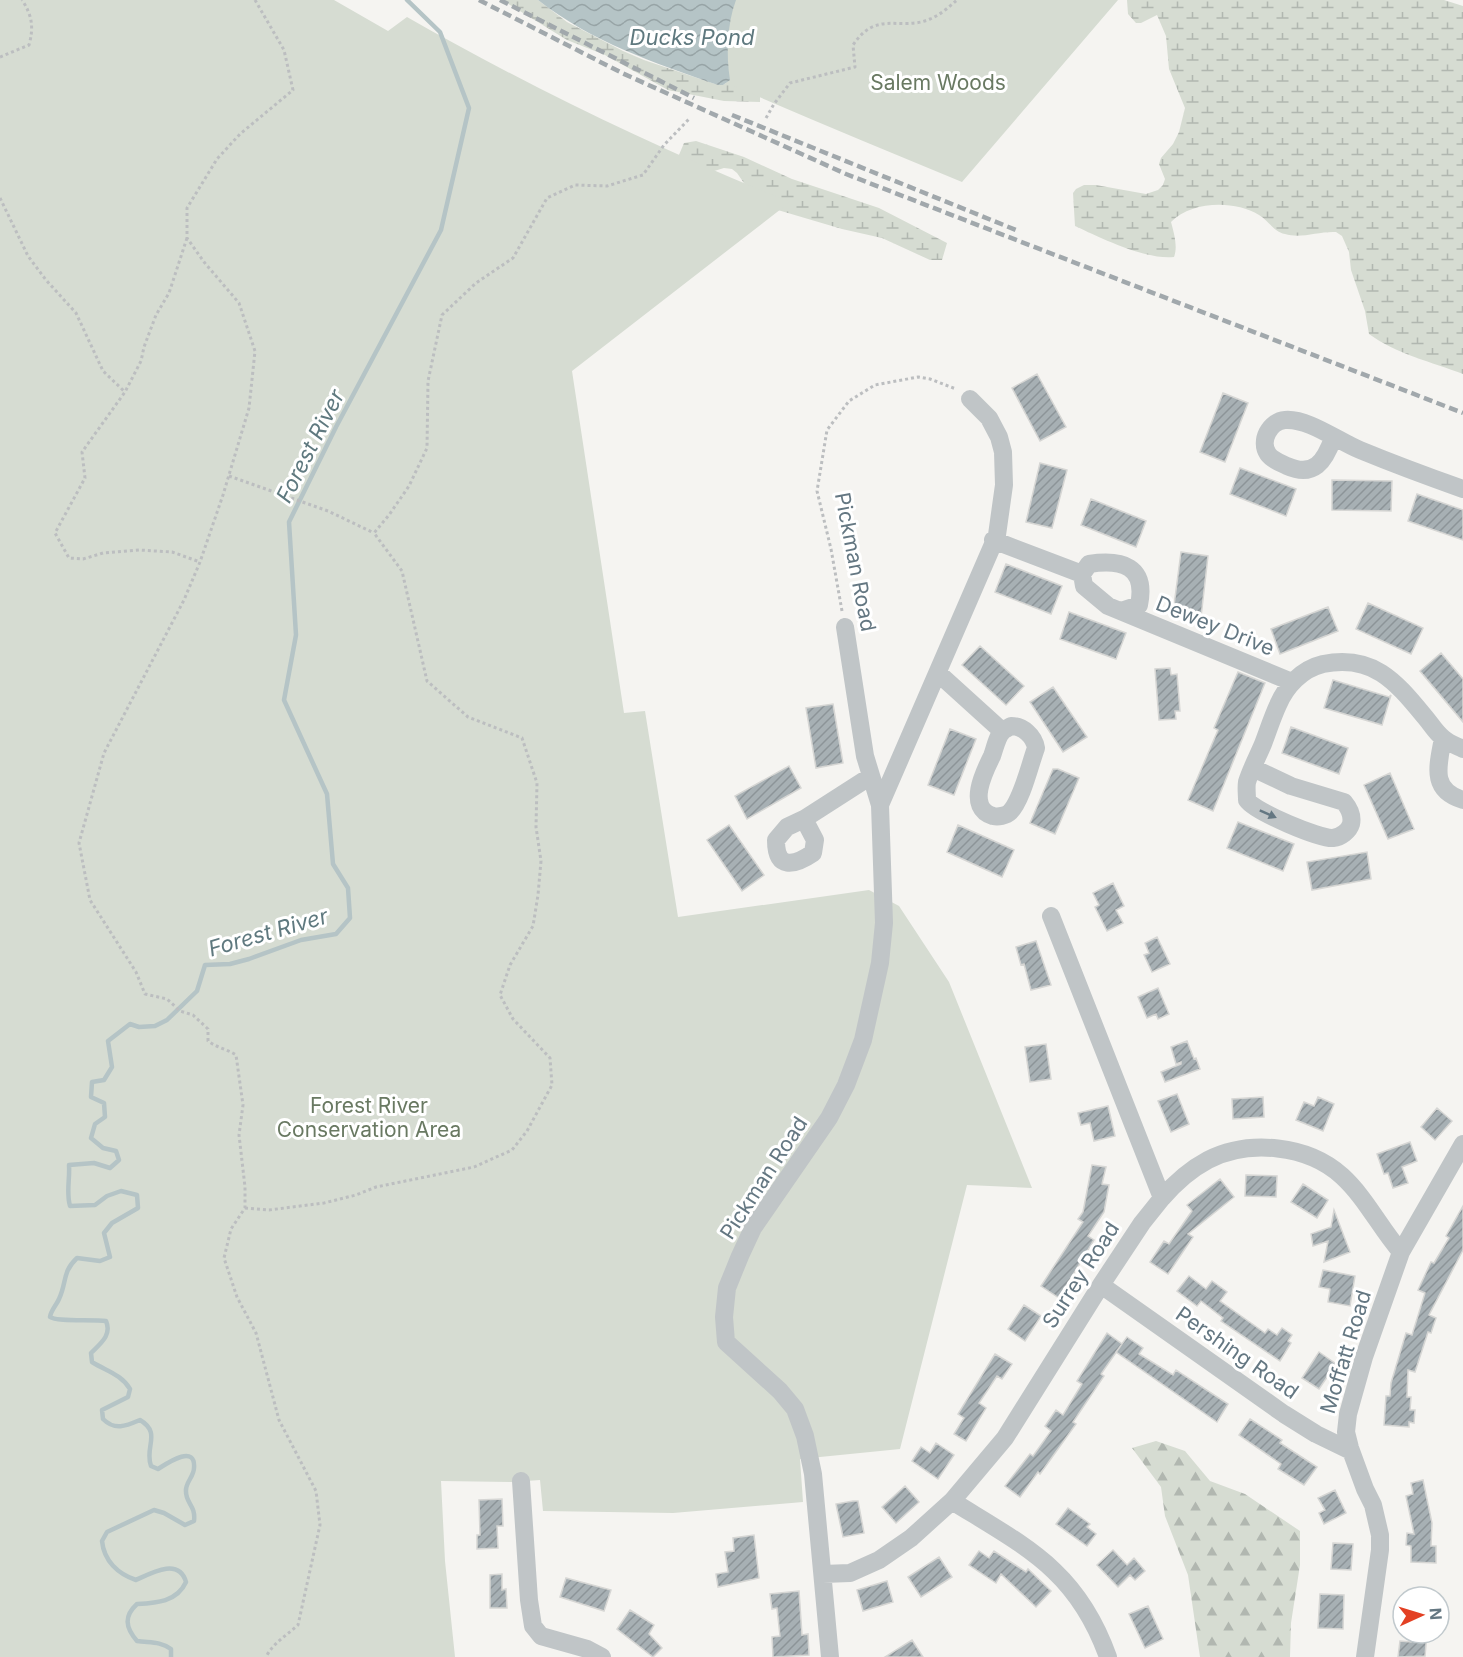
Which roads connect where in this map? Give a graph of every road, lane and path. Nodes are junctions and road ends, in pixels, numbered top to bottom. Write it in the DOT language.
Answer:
graph roads {
  1 [pos="22,0"];
  2 [pos="255,0"];
  3 [pos="957,0"];
  4 [pos="0,57"];
  5 [pos="766,118"];
  6 [pos="689,119"];
  7 [pos="0,198"];
  8 [pos="187,238"];
  9 [pos="124,392"];
  10 [pos="970,399"];
  11 [pos="1333,438"];
  12 [pos="229,476"];
  13 [pos="1463,489"];
  14 [pos="374,533"];
  15 [pos="993,540"];
  16 [pos="200,562"];
  17 [pos="1082,574"];
  18 [pos="1121,611"];
  19 [pos="845,627"];
  20 [pos="938,673"];
  21 [pos="1292,682"];
  22 [pos="1002,731"];
  23 [pos="1443,738"];
  24 [pos="1463,749"];
  25 [pos="1253,768"];
  26 [pos="871,776"];
  27 [pos="1463,800"];
  28 [pos="880,805"];
  29 [pos="804,819"];
  30 [pos="1051,916"];
  31 [pos="1463,1144"];
  32 [pos="1162,1198"];
  33 [pos="245,1208"];
  34 [pos="1401,1252"];
  35 [pos="1101,1285"];
  36 [pos="1350,1451"];
  37 [pos="521,1481"];
  38 [pos="952,1501"];
  39 [pos="823,1574"];
  40 [pos="266,1657"];
  41 [pos="602,1657"];
  42 [pos="830,1657"];
  43 [pos="1108,1657"];
  44 [pos="1365,1657"];
  1 -- 4 [label="path"];
  2 -- 8 [label="path"];
  3 -- 5 [label="path"];
  6 -- 14 [label="path"];
  7 -- 9 [label="path"];
  8 -- 9 [label="path"];
  8 -- 12 [label="path"];
  9 -- 16 [label="path"];
  10 -- 15 [label="street, Pickman Road"];
  10 -- 19 [label="path, Pickman Road"];
  11 -- 13 [label="street"];
  12 -- 14 [label="path"];
  12 -- 16 [label="path"];
  14 -- 33 [label="path"];
  15 -- 17 [label="street"];
  15 -- 20 [label="street, Pickman Road"];
  16 -- 33 [label="path"];
  17 -- 18 [label="street, Dewey Drive"];
  17 -- 18 [label="street, Dewey Drive"];
  18 -- 21 [label="street, Dewey Drive"];
  19 -- 26 [label="street, Pickman Road"];
  20 -- 22 [label="street"];
  20 -- 28 [label="street, Pickman Road"];
  21 -- 23 [label="street"];
  21 -- 25 [label="street"];
  22 -- 22 [label="street"];
  23 -- 24 [label="street"];
  23 -- 27 [label="street"];
  25 -- 25 [label="street, one-way"];
  26 -- 28 [label="street, Pickman Road"];
  26 -- 29 [label="street"];
  28 -- 39 [label="street, Pickman Road"];
  30 -- 32 [label="street"];
  31 -- 34 [label="street, Moffatt Road"];
  32 -- 34 [label="street, Surrey Road"];
  32 -- 35 [label="street, Surrey Road"];
  33 -- 40 [label="path"];
  34 -- 36 [label="street, Moffatt Road"];
  35 -- 36 [label="street, Pershing Road"];
  35 -- 38 [label="street, Surrey Road"];
  36 -- 44 [label="street, Moffatt Road"];
  37 -- 41 [label="street"];
  38 -- 39 [label="street, Surrey Road"];
  38 -- 43 [label="street"];
  39 -- 42 [label="street, Pickman Road"];
}
